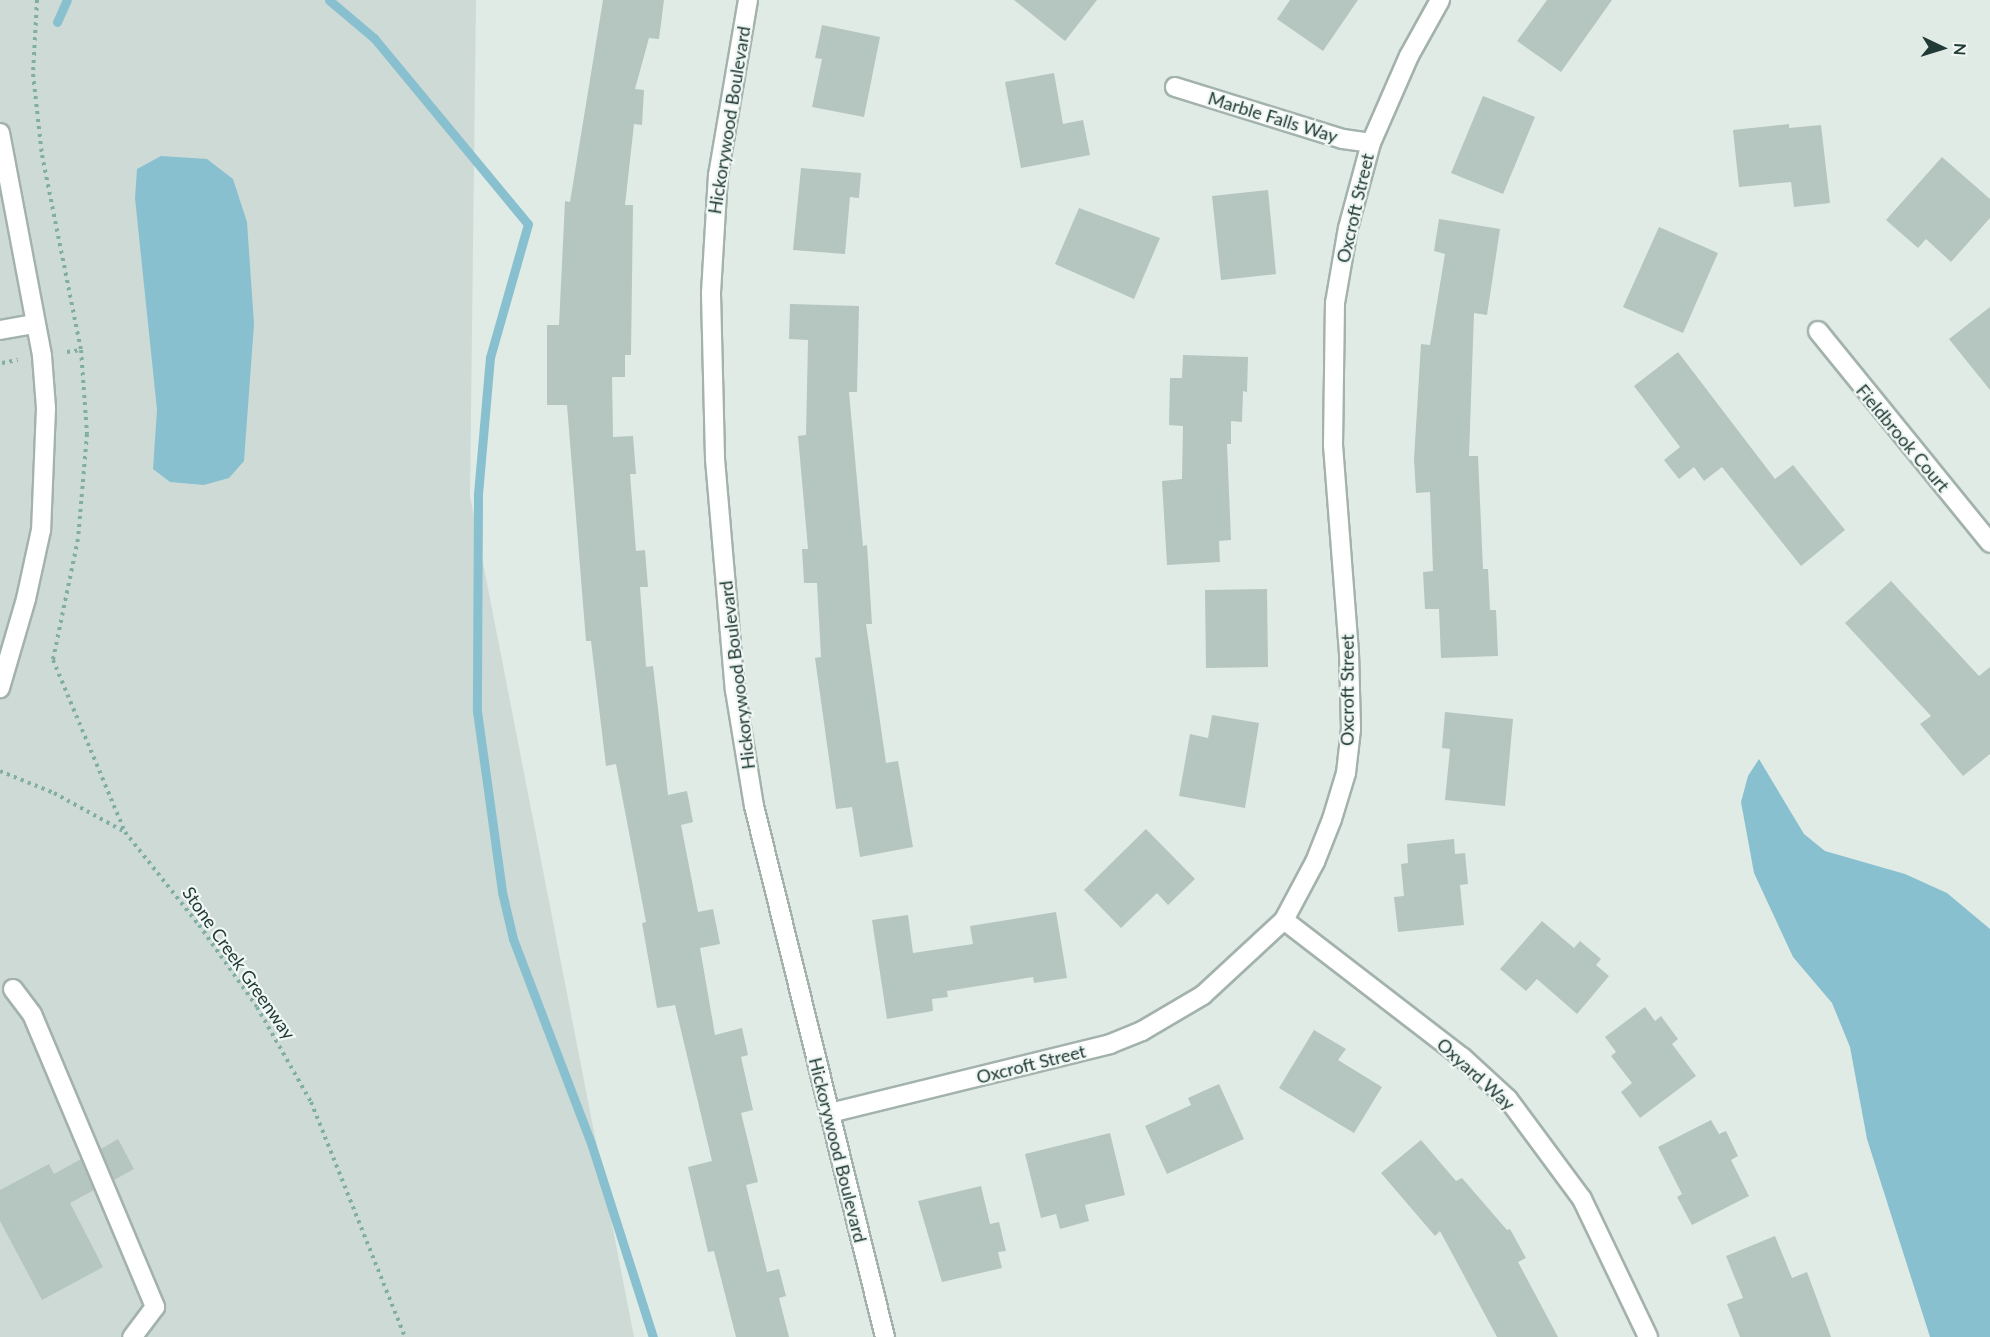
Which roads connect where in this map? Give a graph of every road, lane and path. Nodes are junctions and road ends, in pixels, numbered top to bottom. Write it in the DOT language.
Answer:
graph roads {
  1 [pos="748,0"];
  2 [pos="1440,0"];
  3 [pos="1176,87"];
  4 [pos="0,133"];
  5 [pos="1371,143"];
  6 [pos="34,324"];
  7 [pos="0,330"];
  8 [pos="1818,330"];
  9 [pos="1990,543"];
  10 [pos="59,681"];
  11 [pos="0,688"];
  12 [pos="0,771"];
  13 [pos="125,832"];
  14 [pos="1284,920"];
  15 [pos="13,989"];
  16 [pos="830,1113"];
  17 [pos="132,1337"];
  18 [pos="405,1337"];
  19 [pos="885,1337"];
  20 [pos="1648,1337"];
  1 -- 16 [label="street, Hickorywood Boulevard"];
  2 -- 5 [label="street, Oxcroft Street"];
  3 -- 5 [label="street, Marble Falls Way"];
  4 -- 6 [label="street"];
  5 -- 14 [label="street, Oxcroft Street"];
  6 -- 7 [label="street"];
  6 -- 11 [label="street"];
  8 -- 9 [label="street, Fieldbrook Court"];
  10 -- 13 [label="path, Stone Creek Greenway"];
  12 -- 13 [label="path"];
  13 -- 18 [label="path, Stone Creek Greenway"];
  14 -- 16 [label="street, Oxcroft Street"];
  14 -- 20 [label="street, Oxyard Way"];
  15 -- 17 [label="street"];
  16 -- 19 [label="street, Hickorywood Boulevard"];
}
